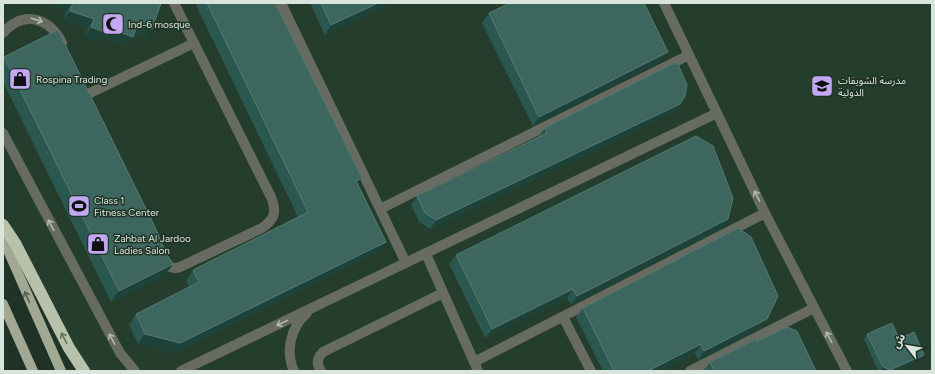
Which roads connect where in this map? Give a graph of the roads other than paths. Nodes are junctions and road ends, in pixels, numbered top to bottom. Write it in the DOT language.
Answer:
graph roads {
  1 [pos="174,3"];
  2 [pos="282,3"];
  3 [pos="664,3"];
  4 [pos="3,33"];
  5 [pos="194,43"];
  6 [pos="67,54"];
  7 [pos="689,55"];
  8 [pos="88,94"];
  9 [pos="717,113"];
  10 [pos="3,134"];
  11 [pos="380,209"];
  12 [pos="765,213"];
  13 [pos="3,225"];
  14 [pos="3,239"];
  15 [pos="158,246"];
  16 [pos="426,254"];
  17 [pos="406,263"];
  18 [pos="443,293"];
  19 [pos="3,304"];
  20 [pos="317,306"];
  21 [pos="814,308"];
  22 [pos="563,317"];
  23 [pos="476,366"];
  24 [pos="33,371"];
  25 [pos="61,371"];
  26 [pos="84,371"];
  27 [pos="135,371"];
  28 [pos="181,371"];
  29 [pos="294,371"];
  30 [pos="321,371"];
  31 [pos="591,371"];
  32 [pos="690,371"];
  33 [pos="847,371"];
  1 -- 5 [label="street"];
  2 -- 11 [label="street"];
  3 -- 7 [label="street"];
  4 -- 6 [label="street, one-way"];
  5 -- 8 [label="street"];
  5 -- 15 [label="street"];
  7 -- 9 [label="street"];
  7 -- 11 [label="street"];
  12 -- 9 [label="street, one-way"];
  9 -- 16 [label="street"];
  27 -- 10 [label="street, one-way"];
  11 -- 17 [label="street"];
  12 -- 21 [label="street"];
  12 -- 22 [label="street"];
  26 -- 13 [label="highway, one-way"];
  25 -- 14 [label="main road, one-way"];
  16 -- 17 [label="street"];
  16 -- 18 [label="street"];
  17 -- 20 [label="street"];
  18 -- 23 [label="street"];
  18 -- 30 [label="street"];
  19 -- 24 [label="main road"];
  20 -- 28 [label="street, one-way"];
  20 -- 29 [label="street"];
  21 -- 32 [label="street"];
  33 -- 21 [label="street, one-way"];
  22 -- 23 [label="street"];
  22 -- 31 [label="street"];
}
